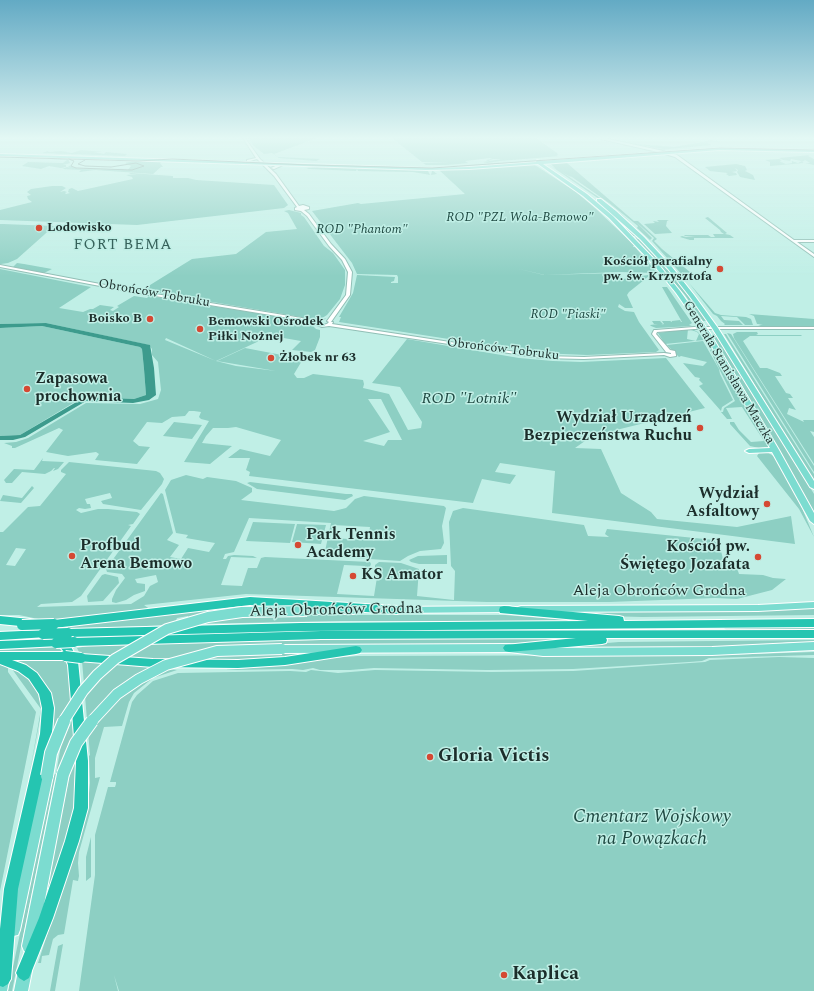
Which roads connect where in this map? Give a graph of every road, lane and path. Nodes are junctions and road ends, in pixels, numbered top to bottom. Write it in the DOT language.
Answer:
graph roads {
  1 [pos="281,184"];
  2 [pos="285,184"];
  3 [pos="570,184"];
  4 [pos="575,184"];
  5 [pos="714,184"];
  6 [pos="304,209"];
  7 [pos="794,241"];
  8 [pos="814,241"];
  9 [pos="814,256"];
  10 [pos="0,266"];
  11 [pos="326,322"];
  12 [pos="704,328"];
  13 [pos="715,328"];
  14 [pos="814,328"];
  15 [pos="775,450"];
  16 [pos="749,451"];
  17 [pos="814,488"];
  18 [pos="814,521"];
  19 [pos="814,605"];
  20 [pos="398,610"];
  21 [pos="504,610"];
  22 [pos="0,620"];
  23 [pos="814,624"];
  24 [pos="673,625"];
  25 [pos="0,626"];
  26 [pos="814,634"];
  27 [pos="655,635"];
  28 [pos="0,636"];
  29 [pos="71,637"];
  30 [pos="0,645"];
  31 [pos="814,646"];
  32 [pos="509,648"];
  33 [pos="356,650"];
  34 [pos="0,656"];
  35 [pos="0,660"];
  36 [pos="24,973"];
  37 [pos="2,985"];
  38 [pos="21,991"];
  1 -- 6 [label="street"];
  2 -- 6 [label="street"];
  3 -- 12 [label="main road, Generała Stanisława Maczka"];
  4 -- 13 [label="main road, Generała Stanisława Maczka"];
  5 -- 7 [label="street"];
  6 -- 11 [label="street"];
  7 -- 8 [label="street"];
  7 -- 9 [label="street"];
  10 -- 11 [label="street, Obrońców Tobruku"];
  11 -- 12 [label="street, Obrońców Tobruku"];
  12 -- 13 [label="street"];
  12 -- 15 [label="main road, Generała Stanisława Maczka"];
  13 -- 14 [label="street"];
  13 -- 17 [label="main road, Generała Stanisława Maczka"];
  15 -- 16 [label="main road"];
  15 -- 18 [label="main road, Generała Stanisława Maczka"];
  19 -- 21 [label="main road, Aleja Obrońców Grodna"];
  20 -- 21 [label="main road, Aleja Obrońców Grodna"];
  20 -- 25 [label="highway, bridge"];
  20 -- 37 [label="main road, Aleja Obrońców Grodna, bridge"];
  21 -- 24 [label="highway"];
  22 -- 36 [label="highway"];
  23 -- 24 [label="highway"];
  24 -- 29 [label="highway, Aleja Obrońców Grodna"];
  26 -- 27 [label="highway"];
  27 -- 29 [label="highway, Aleja Obrońców Grodna"];
  27 -- 32 [label="highway"];
  28 -- 29 [label="highway, Aleja Obrońców Grodna, bridge"];
  29 -- 30 [label="highway, Aleja Obrońców Grodna, bridge"];
  31 -- 32 [label="main road"];
  32 -- 33 [label="main road"];
  33 -- 34 [label="highway, bridge"];
  33 -- 36 [label="main road, bridge"];
  35 -- 37 [label="highway"];
  36 -- 38 [label="main road"];
}
